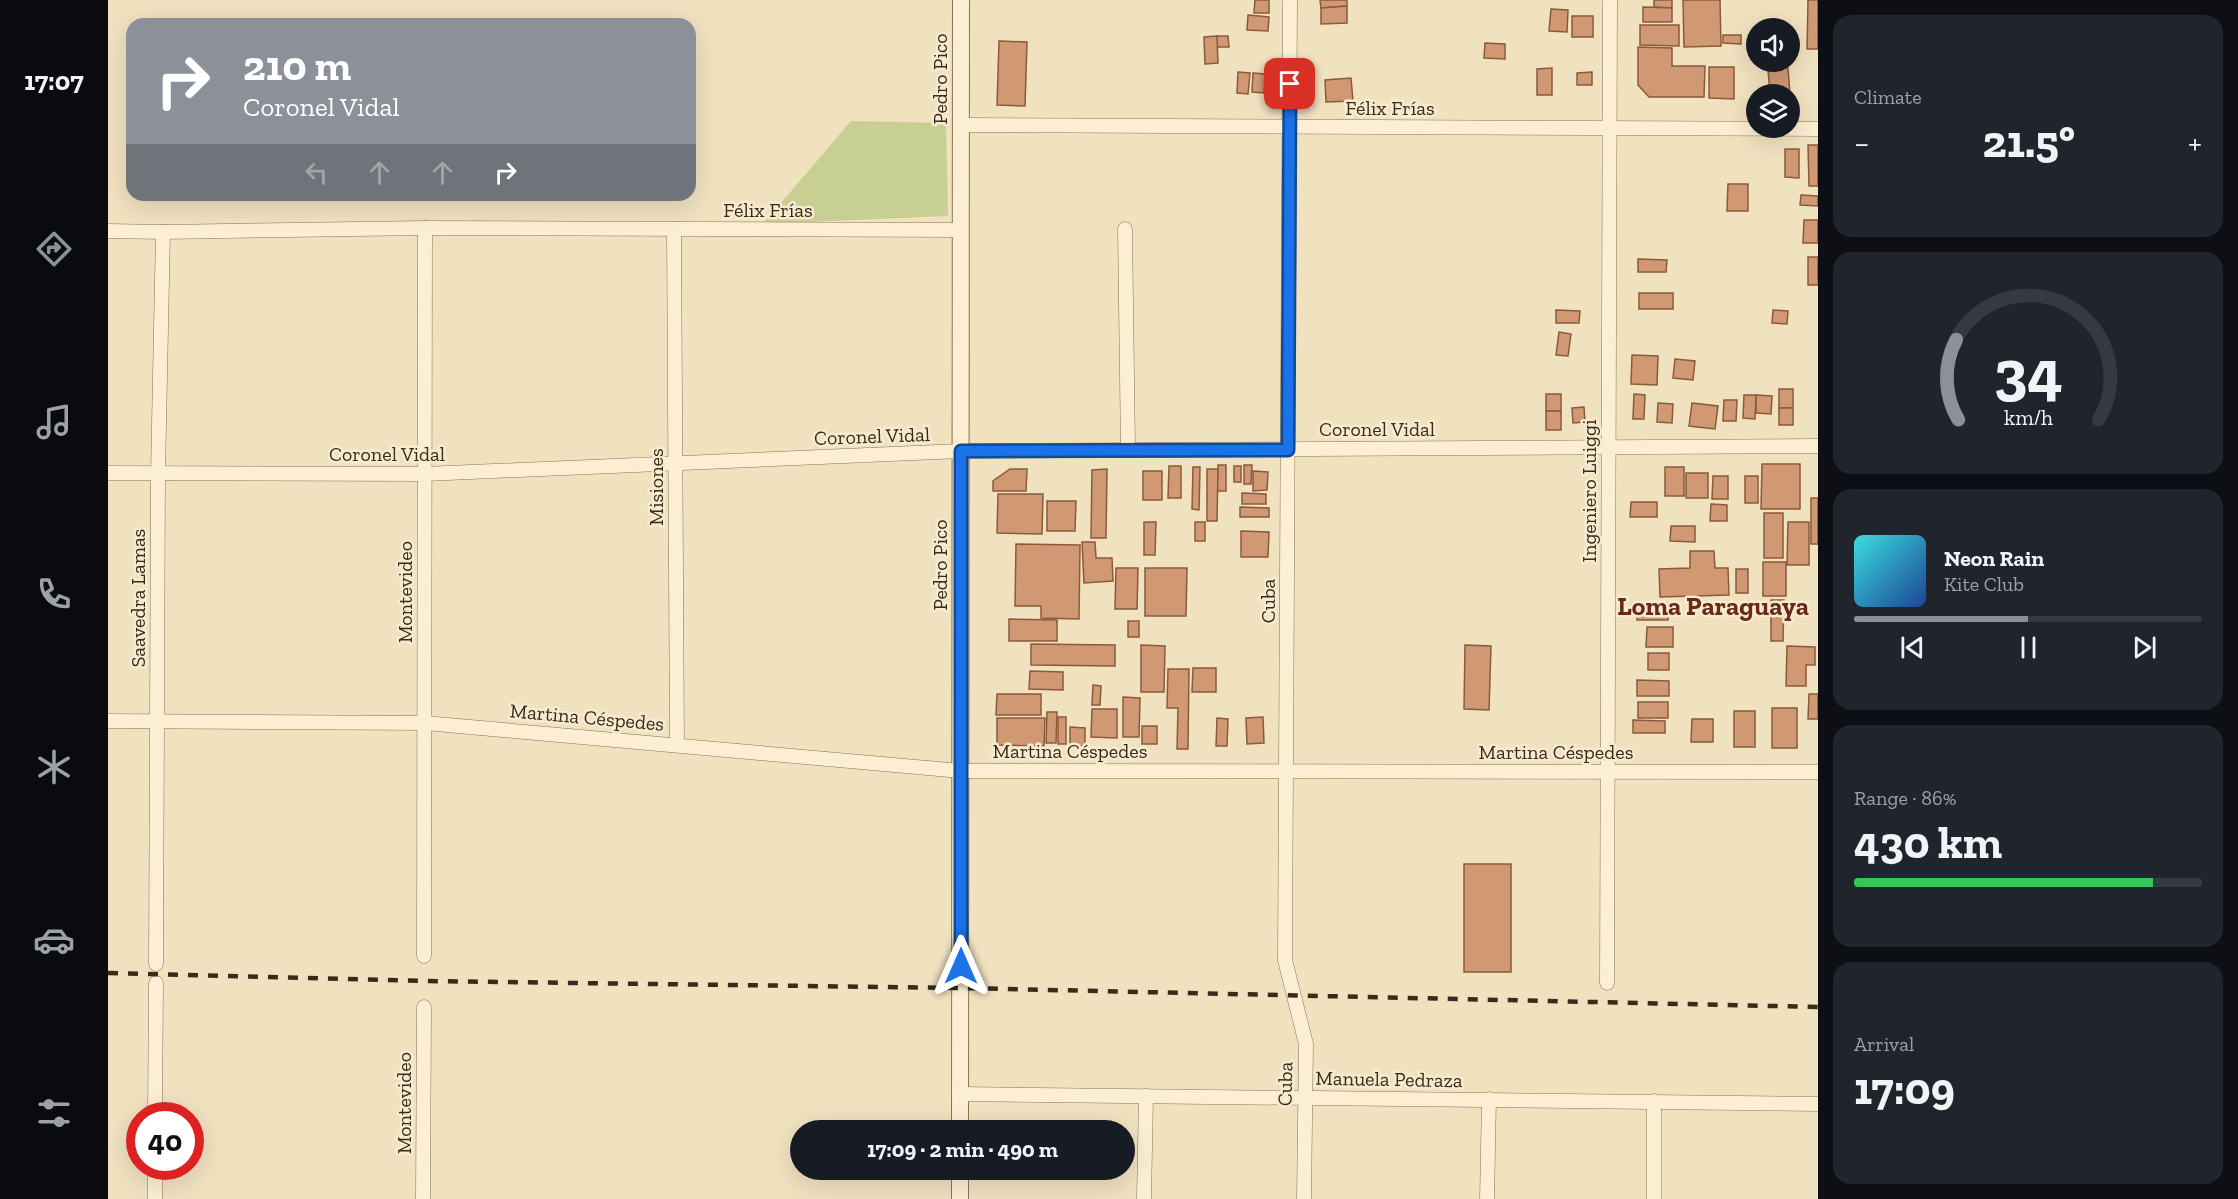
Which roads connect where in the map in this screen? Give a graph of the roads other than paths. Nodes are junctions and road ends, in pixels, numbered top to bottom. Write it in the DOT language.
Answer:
graph roads {
  1 [pos="961,0"];
  2 [pos="1290,0"];
  3 [pos="1610,0"];
  4 [pos="961,125"];
  5 [pos="1290,127"];
  6 [pos="1610,128"];
  7 [pos="1818,129"];
  8 [pos="425,228"];
  9 [pos="674,229"];
  10 [pos="1125,229"];
  11 [pos="960,230"];
  12 [pos="108,231"];
  13 [pos="163,232"];
  14 [pos="1818,446"];
  15 [pos="1609,448"];
  16 [pos="1128,450"];
  17 [pos="1288,450"];
  18 [pos="961,451"];
  19 [pos="675,464"];
  20 [pos="108,473"];
  21 [pos="158,473"];
  22 [pos="425,474"];
  23 [pos="108,721"];
  24 [pos="158,722"];
  25 [pos="424,723"];
  26 [pos="677,744"];
  27 [pos="961,771"];
  28 [pos="1287,771"];
  29 [pos="1607,772"];
  30 [pos="1818,772"];
  31 [pos="424,956"];
  32 [pos="156,964"];
  33 [pos="156,982"];
  34 [pos="1607,983"];
  35 [pos="424,1007"];
  36 [pos="961,1094"];
  37 [pos="1146,1096"];
  38 [pos="1304,1097"];
  39 [pos="1489,1099"];
  40 [pos="1654,1101"];
  41 [pos="155,1102"];
  42 [pos="1818,1104"];
  43 [pos="960,1120"];
  44 [pos="155,1180"];
  45 [pos="960,1180"];
  46 [pos="155,1199"];
  47 [pos="423,1199"];
  48 [pos="960,1199"];
  49 [pos="1144,1199"];
  50 [pos="1304,1199"];
  51 [pos="1487,1199"];
  52 [pos="1654,1199"];
  1 -- 4 [label="street, Pedro Pico"];
  2 -- 5 [label="street, Cuba"];
  3 -- 6 [label="street, Ingeniero Luiggi"];
  4 -- 5 [label="street, Félix Frías"];
  4 -- 11 [label="street, Pedro Pico"];
  5 -- 6 [label="street, Félix Frías"];
  5 -- 17 [label="street, Cuba"];
  6 -- 7 [label="street, Félix Frías"];
  6 -- 15 [label="street, Ingeniero Luiggi"];
  8 -- 9 [label="street, Félix Frías"];
  8 -- 13 [label="street, Félix Frías"];
  8 -- 22 [label="street, Montevideo"];
  9 -- 11 [label="street, Félix Frías"];
  9 -- 19 [label="street, Misiones"];
  10 -- 16 [label="street"];
  11 -- 18 [label="street, Pedro Pico"];
  12 -- 13 [label="street, Félix Frías"];
  13 -- 21 [label="street, Saavedra Lamas"];
  14 -- 15 [label="street, Coronel Vidal"];
  15 -- 17 [label="street, Coronel Vidal"];
  15 -- 29 [label="street, Ingeniero Luiggi"];
  16 -- 17 [label="street, Coronel Vidal"];
  16 -- 18 [label="street, Coronel Vidal"];
  17 -- 28 [label="street, Cuba"];
  18 -- 19 [label="street, Coronel Vidal"];
  18 -- 27 [label="street, Pedro Pico"];
  19 -- 22 [label="street, Coronel Vidal"];
  19 -- 26 [label="street, Misiones"];
  20 -- 21 [label="street, Coronel Vidal"];
  21 -- 22 [label="street, Coronel Vidal"];
  21 -- 24 [label="street, Saavedra Lamas"];
  22 -- 25 [label="street, Montevideo"];
  23 -- 24 [label="street, Martina Céspedes"];
  24 -- 25 [label="street, Martina Céspedes"];
  24 -- 32 [label="street, Saavedra Lamas"];
  25 -- 26 [label="street, Martina Céspedes"];
  25 -- 31 [label="street, Montevideo"];
  26 -- 27 [label="street, Martina Céspedes"];
  27 -- 28 [label="street, Martina Céspedes"];
  27 -- 36 [label="street, Pedro Pico"];
  28 -- 29 [label="street, Martina Céspedes"];
  28 -- 38 [label="street, Cuba"];
  29 -- 30 [label="street, Martina Céspedes"];
  29 -- 34 [label="street, Ingeniero Luiggi"];
  33 -- 41 [label="street"];
  35 -- 47 [label="street, Montevideo"];
  36 -- 37 [label="street, Manuela Pedraza"];
  36 -- 43 [label="street, Pedro Pico"];
  37 -- 38 [label="street, Manuela Pedraza"];
  37 -- 49 [label="street"];
  38 -- 39 [label="street, Manuela Pedraza"];
  38 -- 50 [label="street, Cuba"];
  39 -- 40 [label="street, Manuela Pedraza"];
  39 -- 51 [label="street"];
  40 -- 42 [label="street, Manuela Pedraza"];
  40 -- 52 [label="street"];
  44 -- 46 [label="street"];
  45 -- 48 [label="street"];
}
